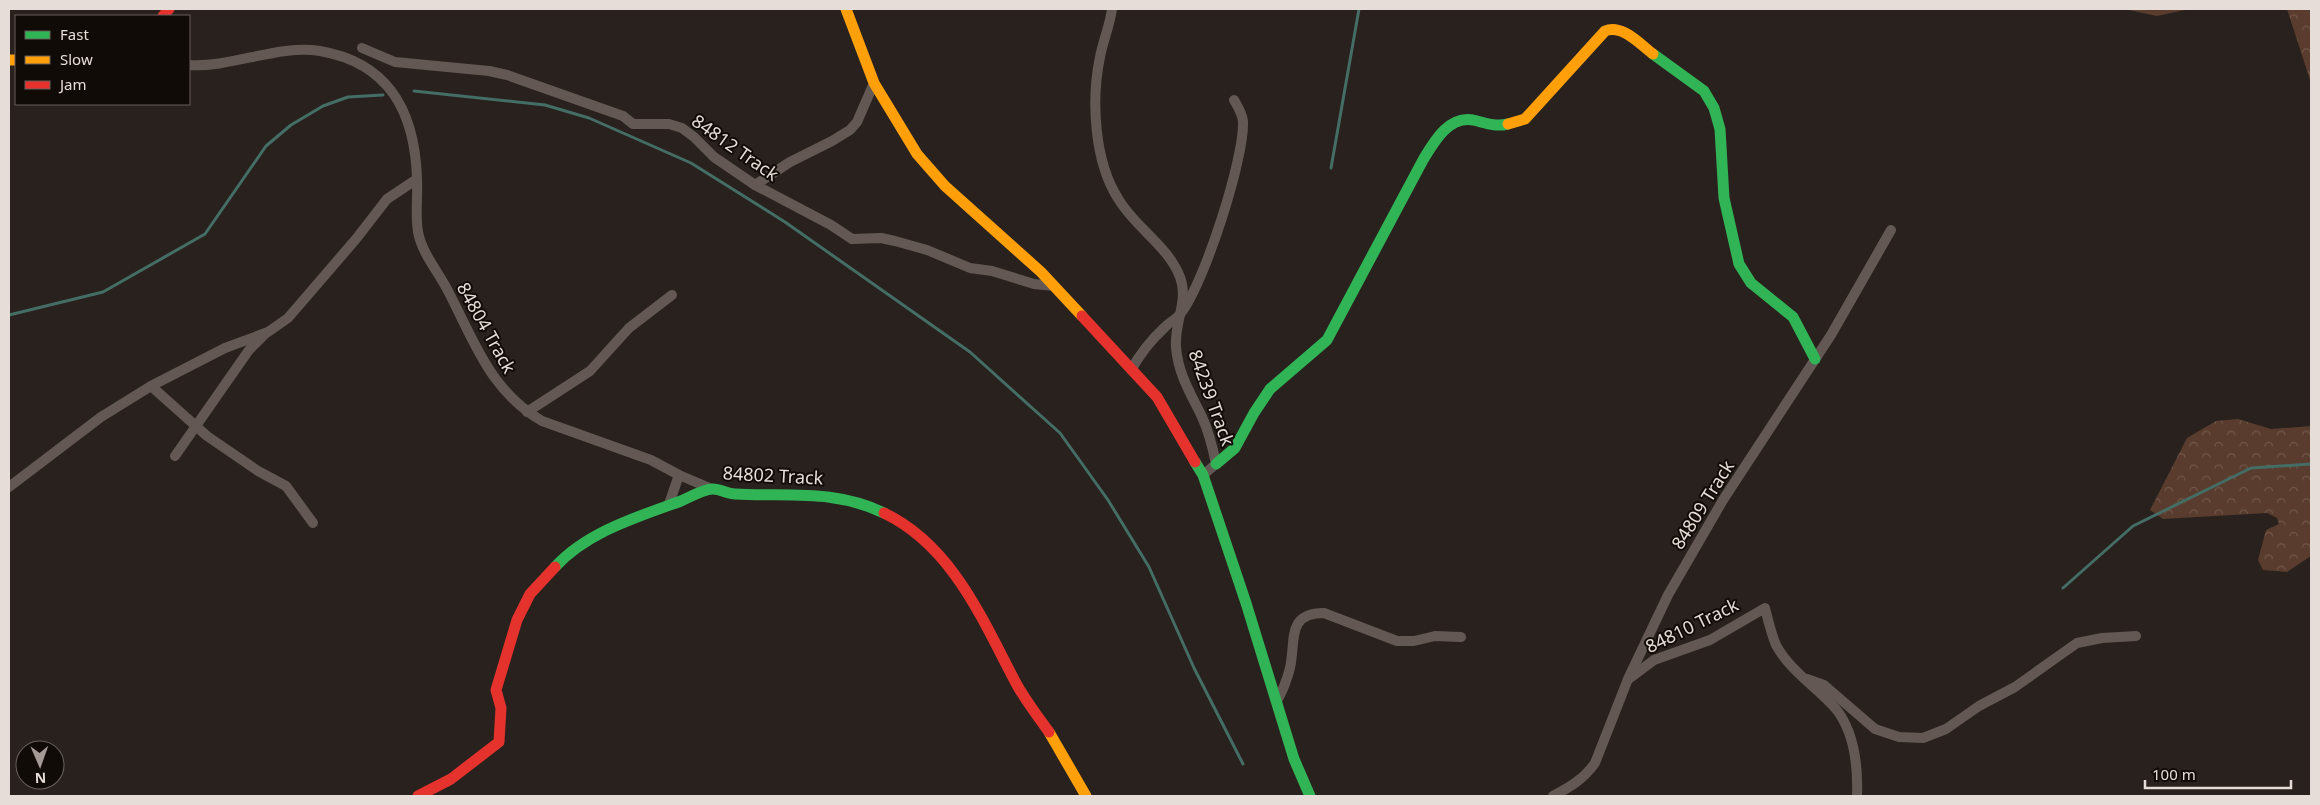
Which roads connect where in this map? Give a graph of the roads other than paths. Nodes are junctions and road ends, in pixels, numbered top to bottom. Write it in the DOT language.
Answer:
graph roads {
  1 [pos="846,9"];
  2 [pos="1112,9"];
  3 [pos="362,48"];
  4 [pos="190,65"];
  5 [pos="874,83"];
  6 [pos="1234,100"];
  7 [pos="417,179"];
  8 [pos="755,185"];
  9 [pos="1891,230"];
  10 [pos="1054,286"];
  11 [pos="672,295"];
  12 [pos="1181,313"];
  13 [pos="268,332"];
  14 [pos="1815,359"];
  15 [pos="1131,370"];
  16 [pos="151,386"];
  17 [pos="526,412"];
  18 [pos="197,426"];
  19 [pos="175,456"];
  20 [pos="1216,464"];
  21 [pos="679,475"];
  22 [pos="1203,475"];
  23 [pos="9,487"];
  24 [pos="712,489"];
  25 [pos="669,504"];
  26 [pos="313,523"];
  27 [pos="2136,636"];
  28 [pos="1461,637"];
  29 [pos="1628,679"];
  30 [pos="1807,679"];
  31 [pos="1277,701"];
  32 [pos="418,796"];
  33 [pos="1086,796"];
  34 [pos="1310,796"];
  35 [pos="1553,796"];
  36 [pos="1858,796"];
  1 -- 5 [label="street"];
  2 -- 12 [label="street, 84239 Track"];
  3 -- 8 [label="street, 84812 Track"];
  4 -- 7 [label="street, 84804 Track"];
  5 -- 8 [label="street"];
  5 -- 10 [label="street"];
  6 -- 12 [label="street"];
  7 -- 13 [label="street"];
  7 -- 17 [label="street, 84804 Track"];
  8 -- 10 [label="street, 84812 Track"];
  9 -- 14 [label="street, 84809 Track"];
  10 -- 15 [label="street"];
  11 -- 17 [label="street"];
  12 -- 15 [label="street"];
  12 -- 20 [label="street, 84239 Track"];
  13 -- 16 [label="street"];
  13 -- 18 [label="street"];
  14 -- 20 [label="street"];
  14 -- 29 [label="street, 84809 Track"];
  15 -- 22 [label="street"];
  16 -- 18 [label="street"];
  16 -- 23 [label="street"];
  17 -- 21 [label="street, 84804 Track"];
  18 -- 19 [label="street"];
  18 -- 26 [label="street"];
  20 -- 22 [label="street, 84239 Track"];
  21 -- 24 [label="street, 84804 Track"];
  21 -- 25 [label="street"];
  22 -- 31 [label="street"];
  24 -- 25 [label="street, 84802 Track"];
  24 -- 33 [label="street, 84802 Track"];
  25 -- 32 [label="street, 84802 Track"];
  27 -- 30 [label="street"];
  28 -- 31 [label="street"];
  29 -- 30 [label="street, 84810 Track"];
  29 -- 35 [label="street, 84809 Track"];
  30 -- 36 [label="street, 84810 Track"];
  31 -- 34 [label="street"];
}
